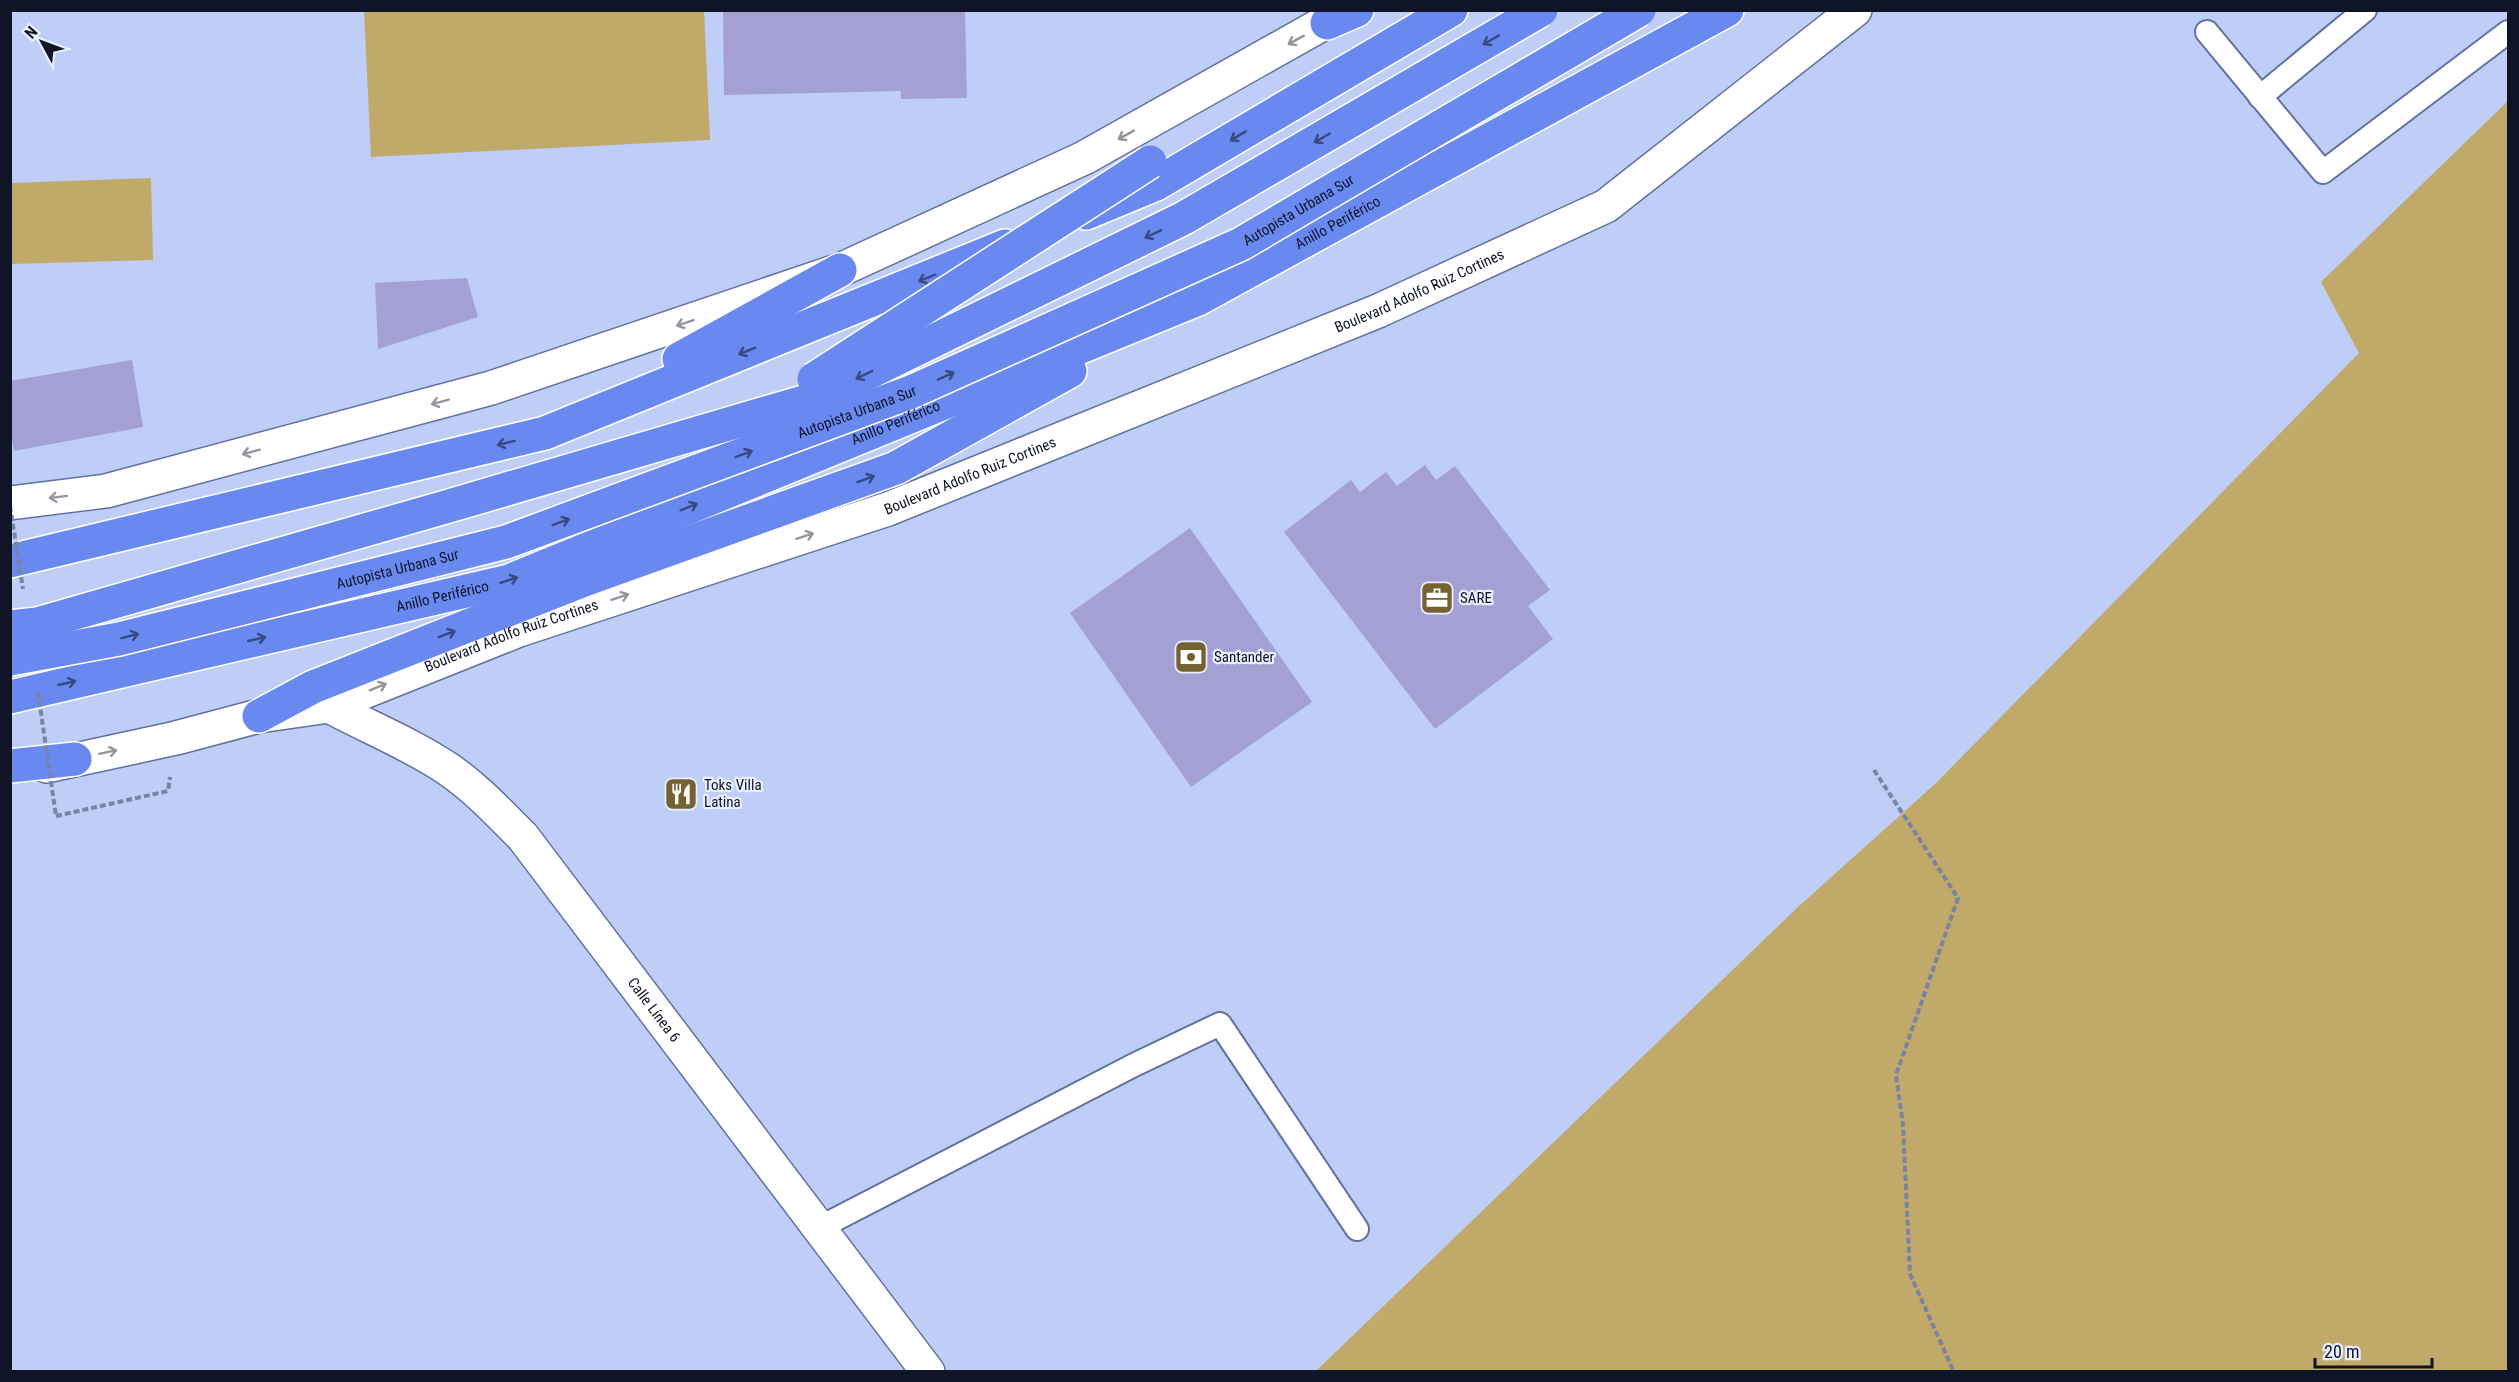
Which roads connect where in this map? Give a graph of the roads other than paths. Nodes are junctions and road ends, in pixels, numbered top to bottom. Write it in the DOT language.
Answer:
graph roads {
  1 [pos="1357,10"];
  2 [pos="1415,10"];
  3 [pos="1451,10"];
  4 [pos="1541,10"];
  5 [pos="1640,10"];
  6 [pos="1727,10"];
  7 [pos="1855,10"];
  8 [pos="2365,10"];
  9 [pos="1337,17"];
  10 [pos="2207,32"];
  11 [pos="2508,32"];
  12 [pos="2260,97"];
  13 [pos="840,270"];
  14 [pos="1198,299"];
  15 [pos="759,415"];
  16 [pos="545,433"];
  17 [pos="10,503"];
  18 [pos="10,561"];
  19 [pos="10,627"];
  20 [pos="10,660"];
  21 [pos="10,697"];
  22 [pos="329,706"];
  23 [pos="259,716"];
  24 [pos="75,759"];
  25 [pos="10,766"];
  26 [pos="10,776"];
  27 [pos="819,1228"];
  28 [pos="1357,1229"];
  29 [pos="928,1371"];
  1 -- 9 [label="highway"];
  2 -- 15 [label="highway, bridge"];
  3 -- 16 [label="highway, one-way"];
  4 -- 15 [label="highway, Autopista Urbana Sur, one-way, bridge"];
  20 -- 5 [label="highway, Autopista Urbana Sur, one-way, bridge"];
  6 -- 14 [label="highway, Anillo Periférico"];
  22 -- 7 [label="main road, Boulevard Adolfo Ruiz Cortines, one-way"];
  8 -- 12 [label="lane"];
  9 -- 13 [label="main road, one-way"];
  10 -- 12 [label="lane"];
  11 -- 12 [label="lane"];
  13 -- 16 [label="highway"];
  13 -- 17 [label="main road, one-way"];
  21 -- 14 [label="highway, Anillo Periférico, one-way"];
  23 -- 14 [label="highway, one-way"];
  15 -- 19 [label="highway, Autopista Urbana Sur, bridge"];
  16 -- 18 [label="highway, one-way"];
  22 -- 23 [label="main road, Boulevard Adolfo Ruiz Cortines"];
  22 -- 27 [label="main road, Calle Línea 6"];
  24 -- 23 [label="main road, Boulevard Adolfo Ruiz Cortines, one-way"];
  24 -- 25 [label="highway"];
  24 -- 26 [label="main road, Boulevard Adolfo Ruiz Cortines"];
  27 -- 28 [label="lane"];
  27 -- 29 [label="main road, Calle Línea 6"];
}
